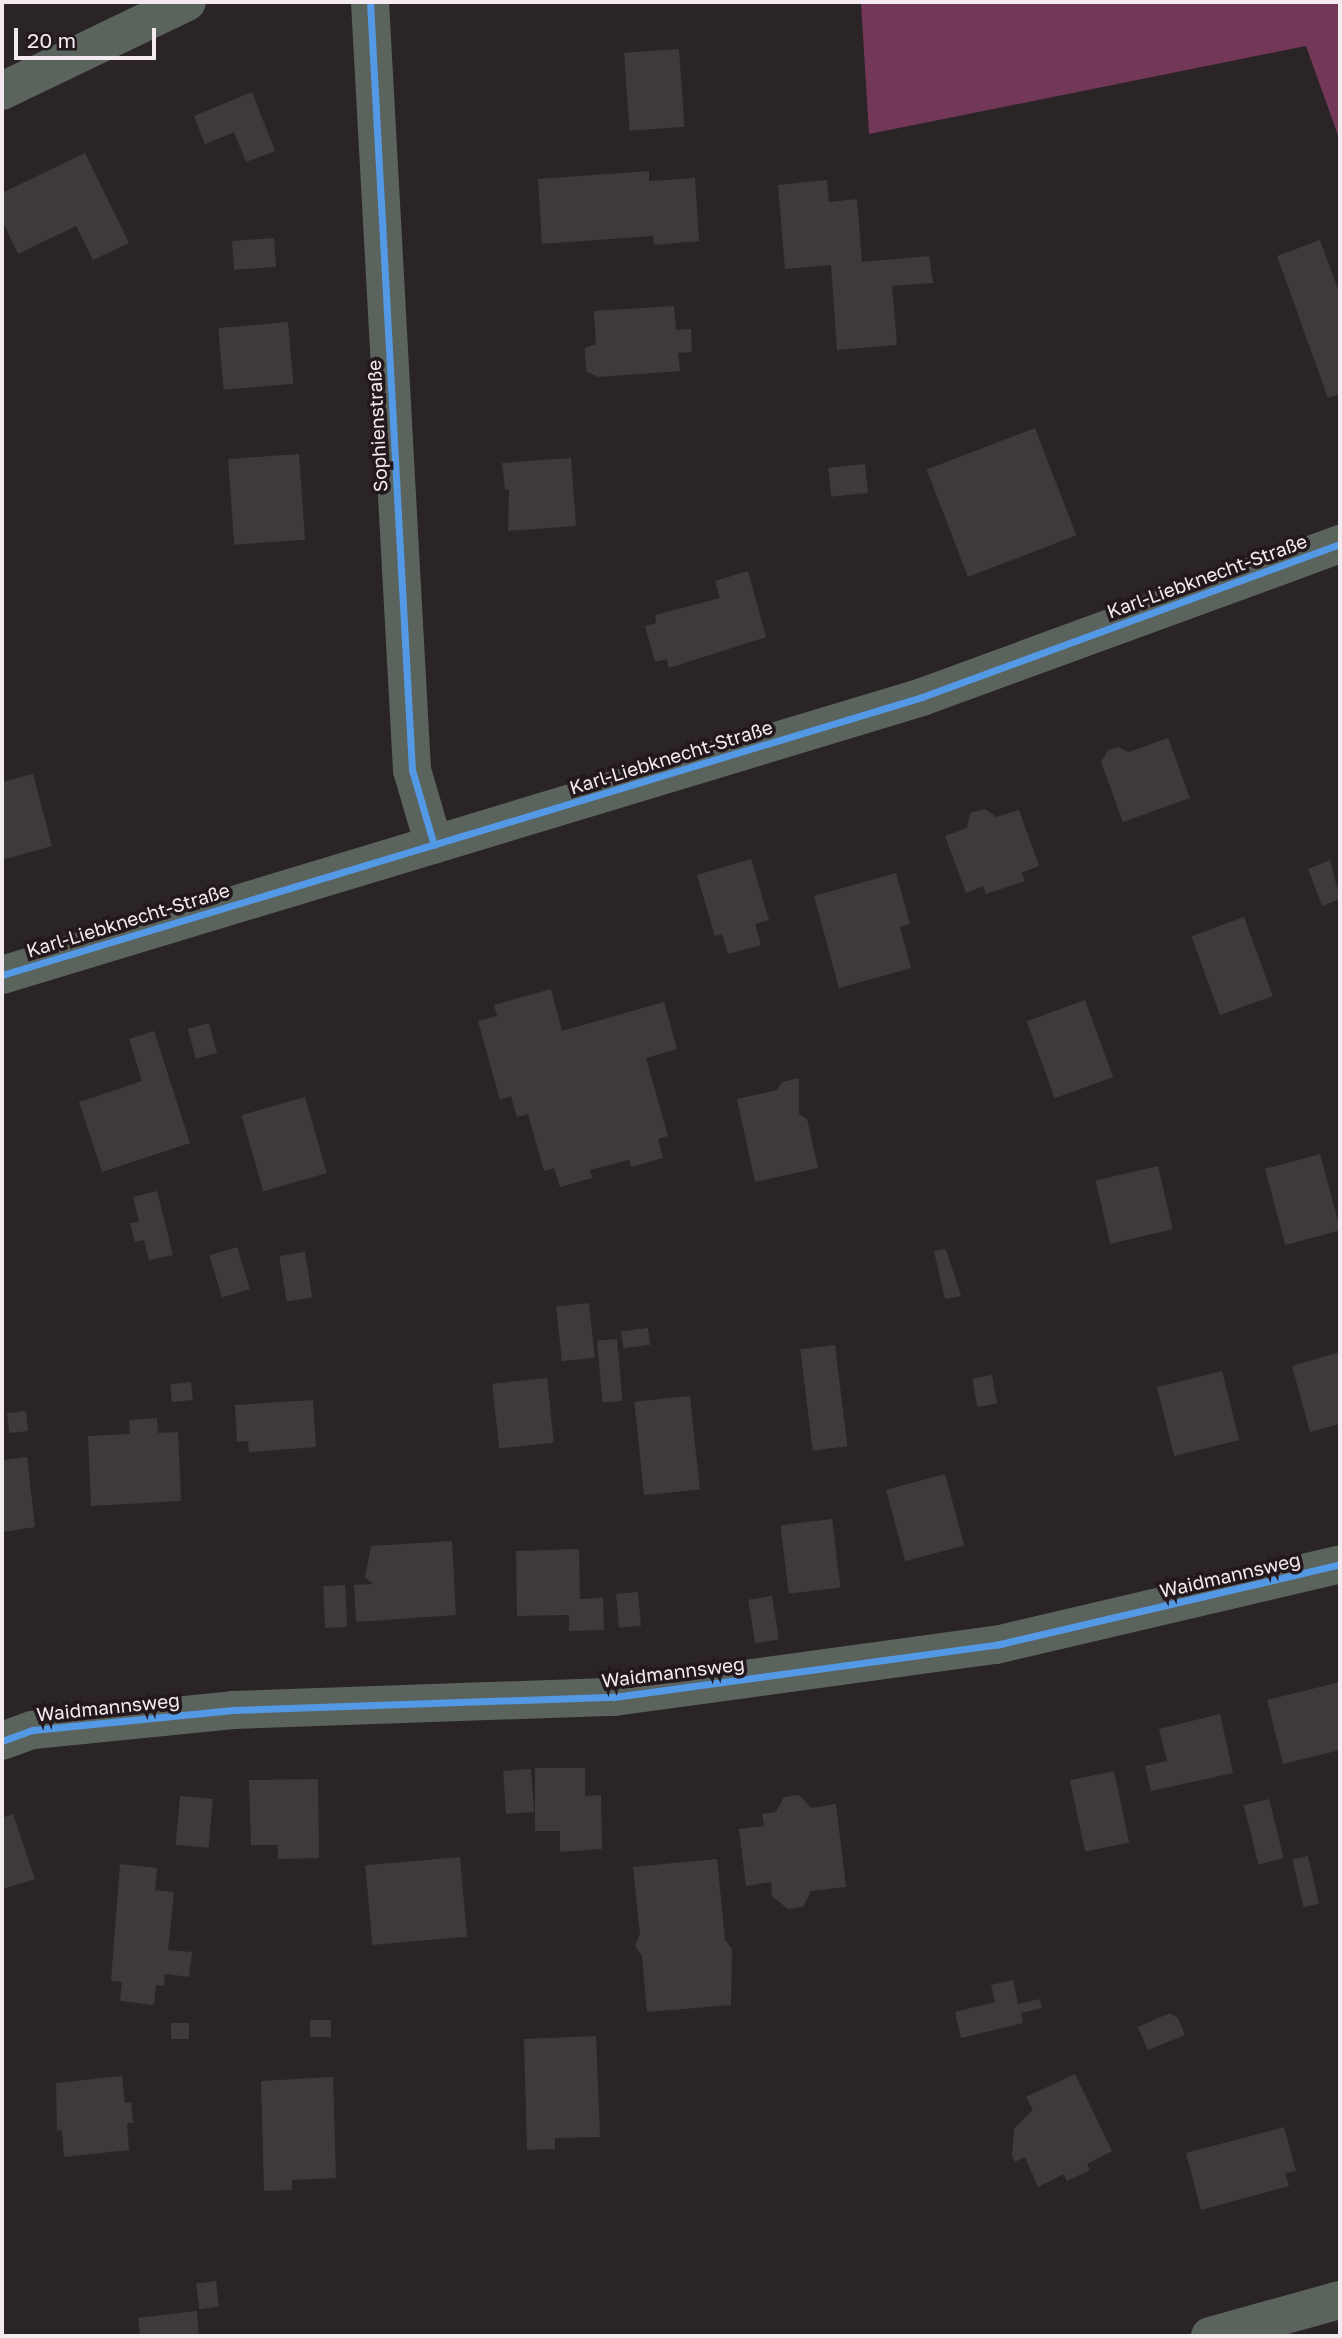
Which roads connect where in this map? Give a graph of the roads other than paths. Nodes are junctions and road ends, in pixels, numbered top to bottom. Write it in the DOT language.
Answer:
graph roads {
  1 [pos="187,2"];
  2 [pos="370,2"];
  3 [pos="2,91"];
  4 [pos="1340,544"];
  5 [pos="434,845"];
  6 [pos="2,975"];
  7 [pos="1340,1564"];
  8 [pos="2,1741"];
  9 [pos="1340,2300"];
  10 [pos="1210,2336"];
  1 -- 3 [label="street"];
  2 -- 5 [label="street, Sophienstraße"];
  4 -- 5 [label="street, Karl-Liebknecht-Straße"];
  5 -- 6 [label="street, Karl-Liebknecht-Straße"];
  7 -- 8 [label="street, Waidmannsweg"];
  9 -- 10 [label="street"];
}
